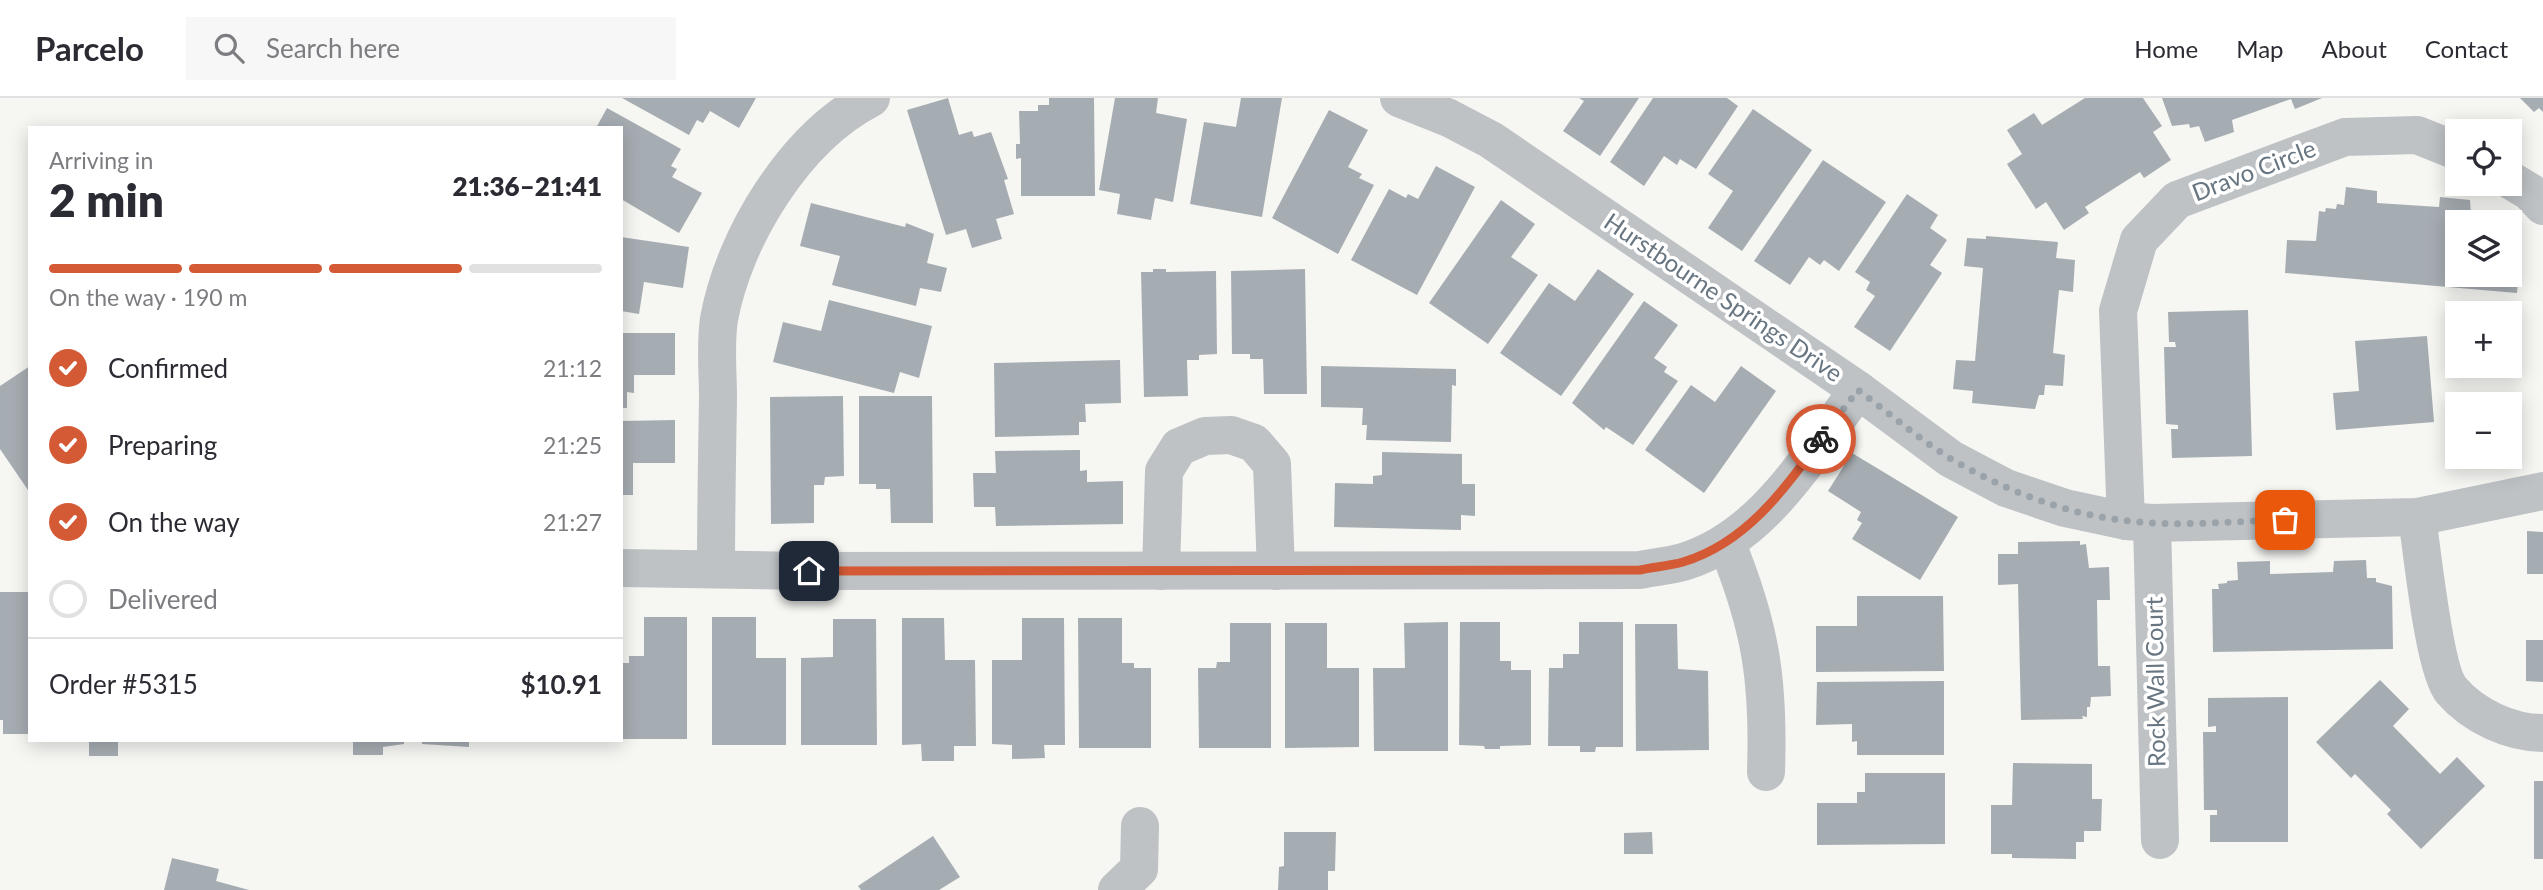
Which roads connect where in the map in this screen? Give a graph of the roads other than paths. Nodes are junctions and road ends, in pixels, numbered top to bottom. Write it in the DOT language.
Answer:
graph roads {
  1 [pos="871,98"];
  2 [pos="1399,98"];
  3 [pos="2445,147"];
  4 [pos="2522,187"];
  5 [pos="2543,206"];
  6 [pos="1858,390"];
  7 [pos="2543,492"];
  8 [pos="2417,517"];
  9 [pos="2139,522"];
  10 [pos="1726,542"];
  11 [pos="623,568"];
  12 [pos="716,569"];
  13 [pos="1161,571"];
  14 [pos="1276,571"];
  15 [pos="2543,733"];
  16 [pos="1766,772"];
  17 [pos="1140,826"];
  18 [pos="2160,840"];
  19 [pos="1117,890"];
  1 -- 12 [label="street"];
  2 -- 6 [label="street, Hurstbourne Springs Drive"];
  3 -- 9 [label="street, Dravo Circle"];
  4 -- 5 [label="street"];
  6 -- 9 [label="street, Hurstbourne Springs Drive"];
  6 -- 10 [label="street"];
  7 -- 8 [label="street, Hurstbourne Springs Drive"];
  8 -- 9 [label="street, Hurstbourne Springs Drive"];
  8 -- 15 [label="street"];
  9 -- 18 [label="street, Rock Wall Court"];
  10 -- 14 [label="street"];
  10 -- 16 [label="street"];
  11 -- 12 [label="street"];
  12 -- 13 [label="street"];
  13 -- 14 [label="street"];
  13 -- 14 [label="street"];
  17 -- 19 [label="street"];
}
